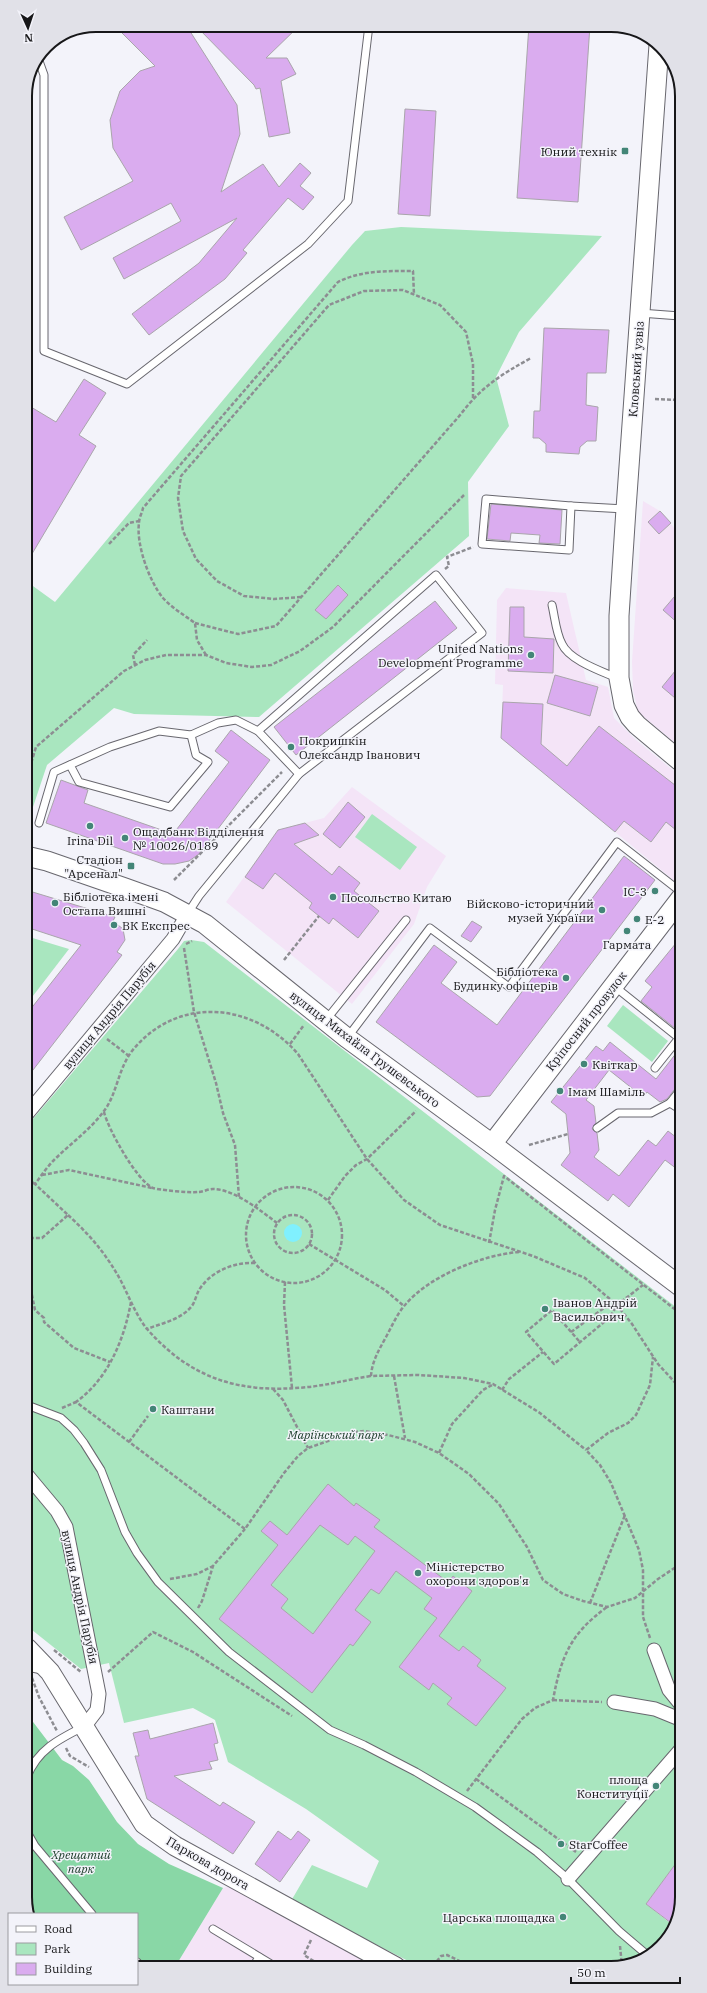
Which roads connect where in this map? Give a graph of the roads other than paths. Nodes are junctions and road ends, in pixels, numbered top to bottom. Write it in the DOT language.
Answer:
graph roads {
  1 [pos="368,32"];
  2 [pos="658,53"];
  3 [pos="41,65"];
  4 [pos="640,313"];
  5 [pos="675,316"];
  6 [pos="571,506"];
  7 [pos="626,509"];
  8 [pos="552,605"];
  9 [pos="620,686"];
  10 [pos="258,730"];
  11 [pos="192,734"];
  12 [pos="675,757"];
  13 [pos="70,765"];
  14 [pos="299,774"];
  15 [pos="39,823"];
  16 [pos="32,857"];
  17 [pos="675,887"];
  18 [pos="675,906"];
  19 [pos="188,913"];
  20 [pos="406,920"];
  21 [pos="614,986"];
  22 [pos="325,1021"];
  23 [pos="675,1035"];
  24 [pos="346,1038"];
  25 [pos="675,1043"];
  26 [pos="655,1068"];
  27 [pos="675,1097"];
  28 [pos="670,1103"];
  29 [pos="675,1106"];
  30 [pos="32,1108"];
  31 [pos="596,1128"];
  32 [pos="492,1144"];
  33 [pos="675,1282"];
  34 [pos="32,1407"];
  35 [pos="32,1481"];
  36 [pos="654,1650"];
  37 [pos="32,1653"];
  38 [pos="32,1668"];
  39 [pos="50,1672"];
  40 [pos="675,1697"];
  41 [pos="614,1702"];
  42 [pos="675,1717"];
  43 [pos="84,1727"];
  44 [pos="675,1756"];
  45 [pos="32,1764"];
  46 [pos="32,1841"];
  47 [pos="568,1879"];
  48 [pos="91,1913"];
  49 [pos="212,1929"];
  50 [pos="643,1952"];
  51 [pos="259,1957"];
  52 [pos="257,1961"];
  53 [pos="266,1961"];
  54 [pos="387,1961"];
  1 -- 3 [label="lane"];
  2 -- 4 [label="main road, Кловський узвіз"];
  4 -- 5 [label="lane"];
  4 -- 7 [label="main road, Кловський узвіз"];
  6 -- 6 [label="lane"];
  6 -- 7 [label="lane"];
  7 -- 9 [label="main road, Кловський узвіз"];
  8 -- 9 [label="lane"];
  9 -- 12 [label="main road"];
  10 -- 11 [label="lane"];
  10 -- 14 [label="lane"];
  10 -- 14 [label="lane"];
  11 -- 13 [label="lane"];
  11 -- 13 [label="lane"];
  13 -- 15 [label="lane"];
  14 -- 19 [label="lane"];
  16 -- 19 [label="main road, вулиця Михайла Грушевського"];
  17 -- 24 [label="lane"];
  18 -- 21 [label="main road, Кріпосний провулок"];
  19 -- 22 [label="main road, вулиця Михайла Грушевського"];
  19 -- 30 [label="street, вулиця Андрія Парубія"];
  20 -- 22 [label="lane"];
  21 -- 23 [label="lane"];
  21 -- 32 [label="main road, Кріпосний провулок"];
  22 -- 24 [label="main road, вулиця Михайла Грушевського"];
  24 -- 32 [label="main road, вулиця Михайла Грушевського"];
  25 -- 26 [label="lane"];
  27 -- 28 [label="lane"];
  28 -- 29 [label="lane"];
  28 -- 31 [label="lane"];
  32 -- 33 [label="main road, вулиця Михайла Грушевського"];
  34 -- 47 [label="lane"];
  35 -- 43 [label="street, вулиця Андрія Парубія"];
  36 -- 40 [label="street"];
  37 -- 39 [label="main road, Паркова дорога"];
  38 -- 39 [label="lane"];
  39 -- 43 [label="main road, Паркова дорога"];
  41 -- 42 [label="street"];
  43 -- 45 [label="lane"];
  43 -- 54 [label="main road, Паркова дорога"];
  44 -- 47 [label="street"];
  46 -- 48 [label="lane"];
  47 -- 50 [label="lane"];
  49 -- 51 [label="lane"];
  51 -- 52 [label="lane"];
  51 -- 53 [label="lane"];
}
